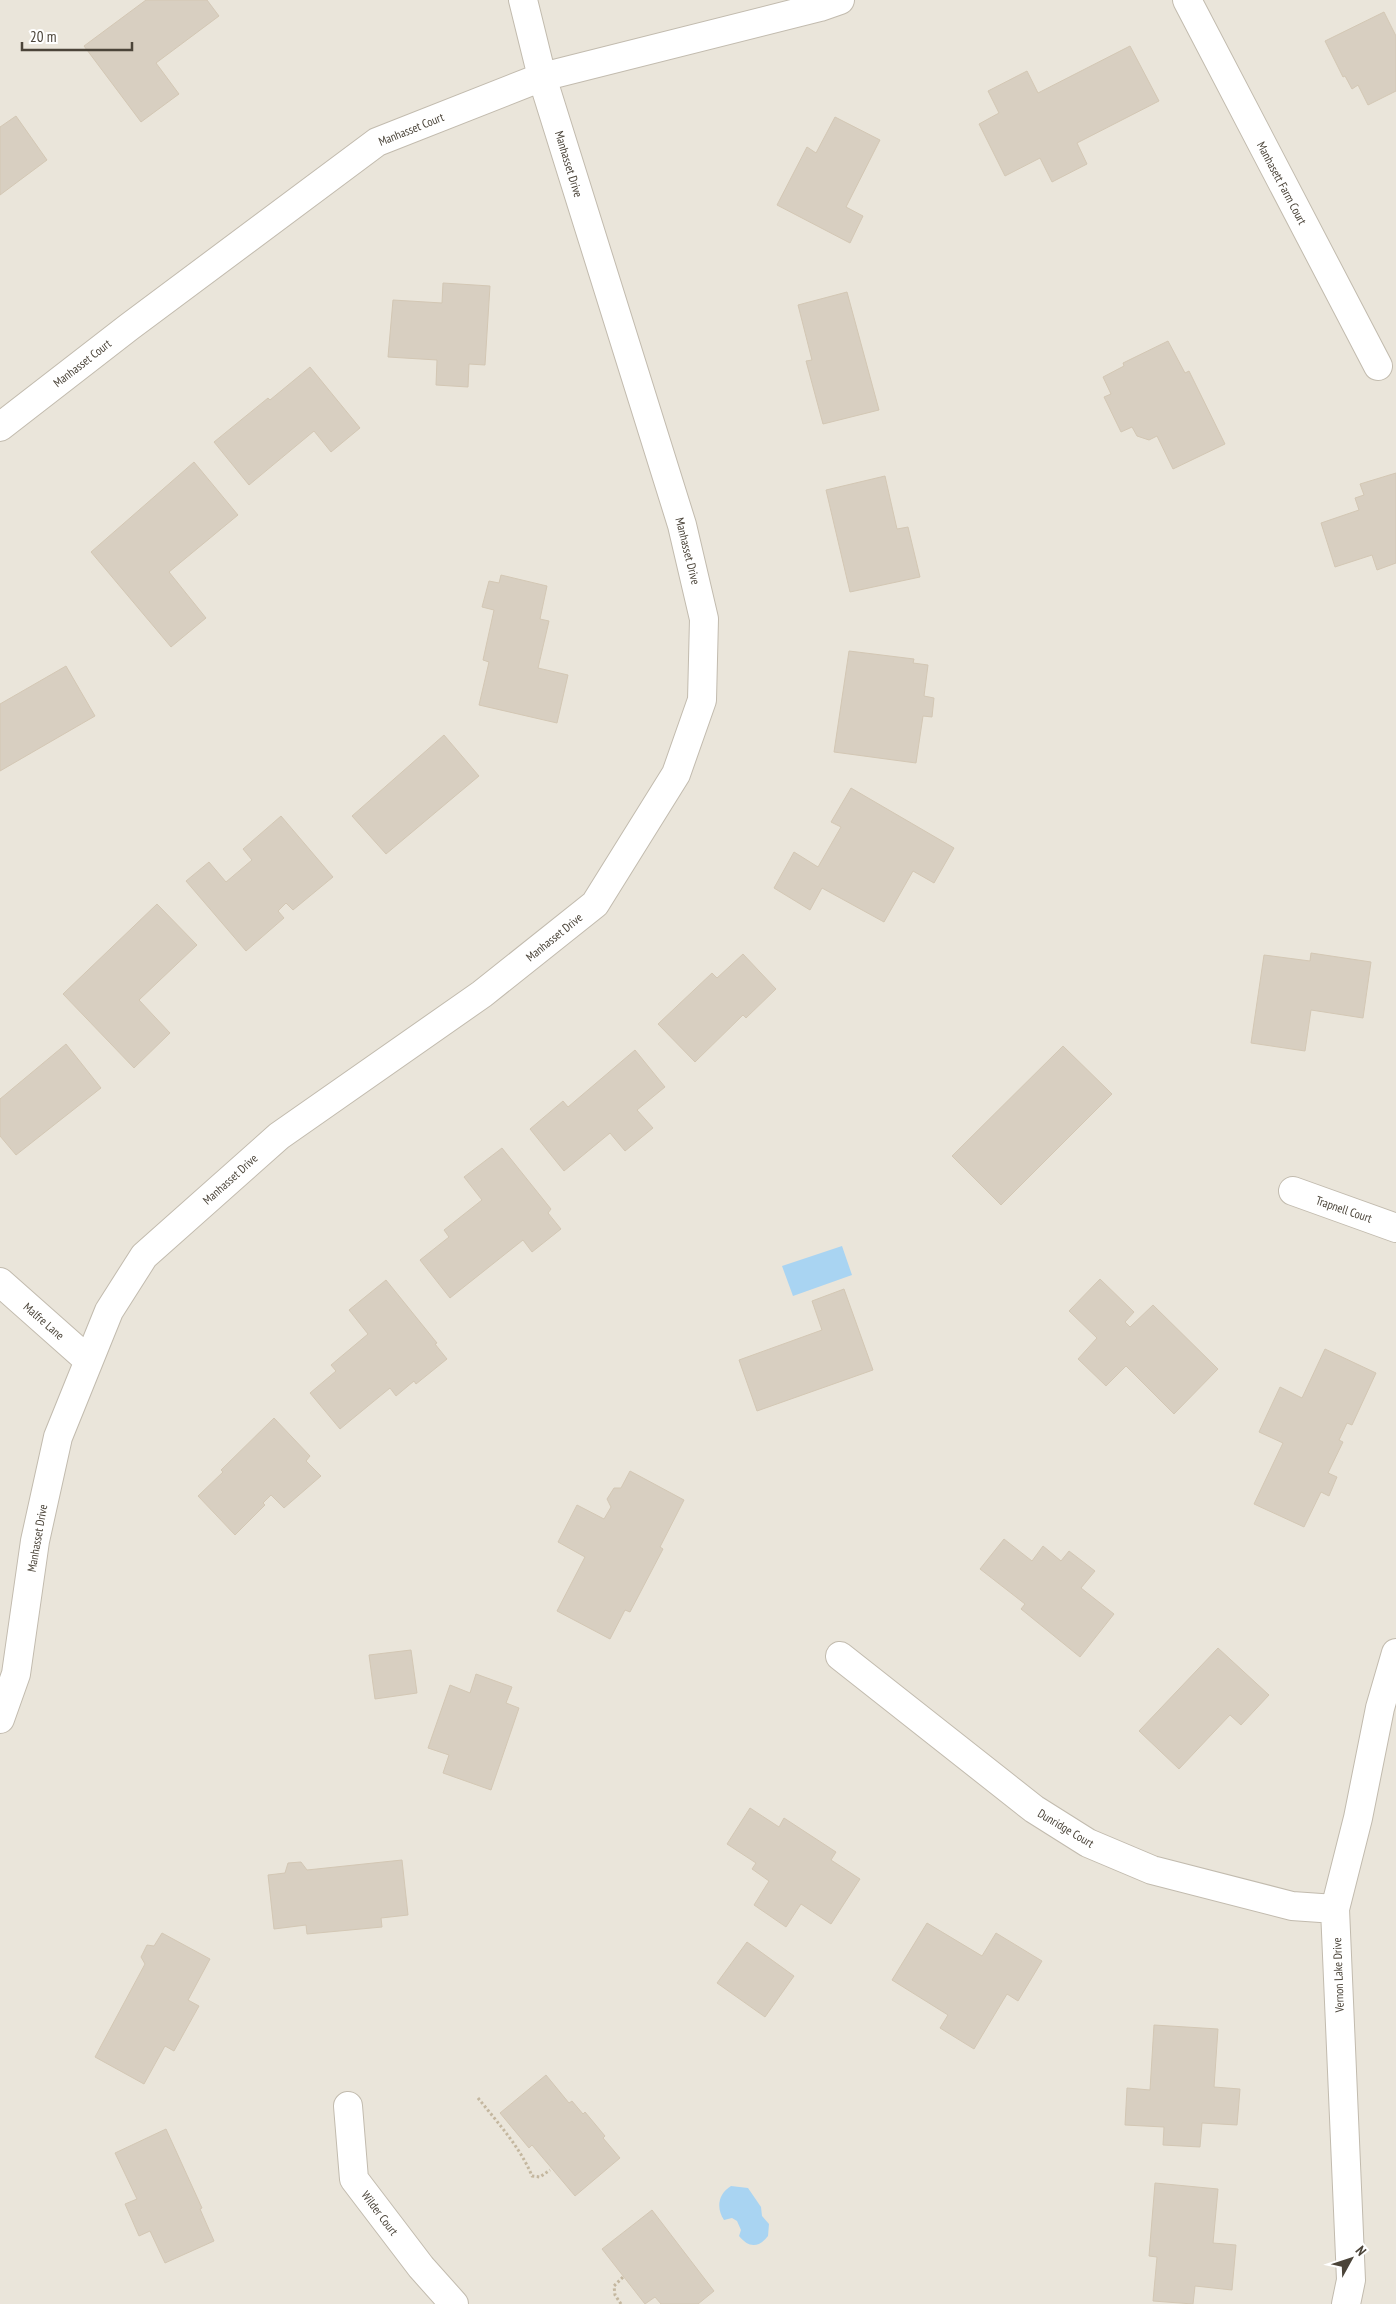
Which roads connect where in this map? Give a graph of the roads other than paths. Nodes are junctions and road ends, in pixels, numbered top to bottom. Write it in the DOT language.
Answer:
graph roads {
  1 [pos="523,0"];
  2 [pos="840,0"];
  3 [pos="1186,0"];
  4 [pos="542,77"];
  5 [pos="1378,366"];
  6 [pos="0,426"];
  7 [pos="1292,1191"];
  8 [pos="1396,1228"];
  9 [pos="0,1282"];
  10 [pos="88,1360"];
  11 [pos="1396,1653"];
  12 [pos="840,1656"];
  13 [pos="0,1719"];
  14 [pos="1335,1909"];
  15 [pos="348,2106"];
  16 [pos="454,2304"];
  17 [pos="1346,2304"];
  1 -- 4 [label="street, Manhasset Drive"];
  2 -- 4 [label="street, Manhasset Court"];
  3 -- 5 [label="street, Manhasett Farm Court"];
  4 -- 6 [label="street, Manhasset Court"];
  4 -- 10 [label="street, Manhasset Drive"];
  7 -- 8 [label="street, Trapnell Court"];
  9 -- 10 [label="street, Malfre Lane"];
  10 -- 13 [label="street, Manhasset Drive"];
  11 -- 14 [label="street, Vernon Lake Drive"];
  12 -- 14 [label="street, Dunridge Court"];
  14 -- 17 [label="street, Vernon Lake Drive"];
  15 -- 16 [label="street, Wilder Court"];
}
